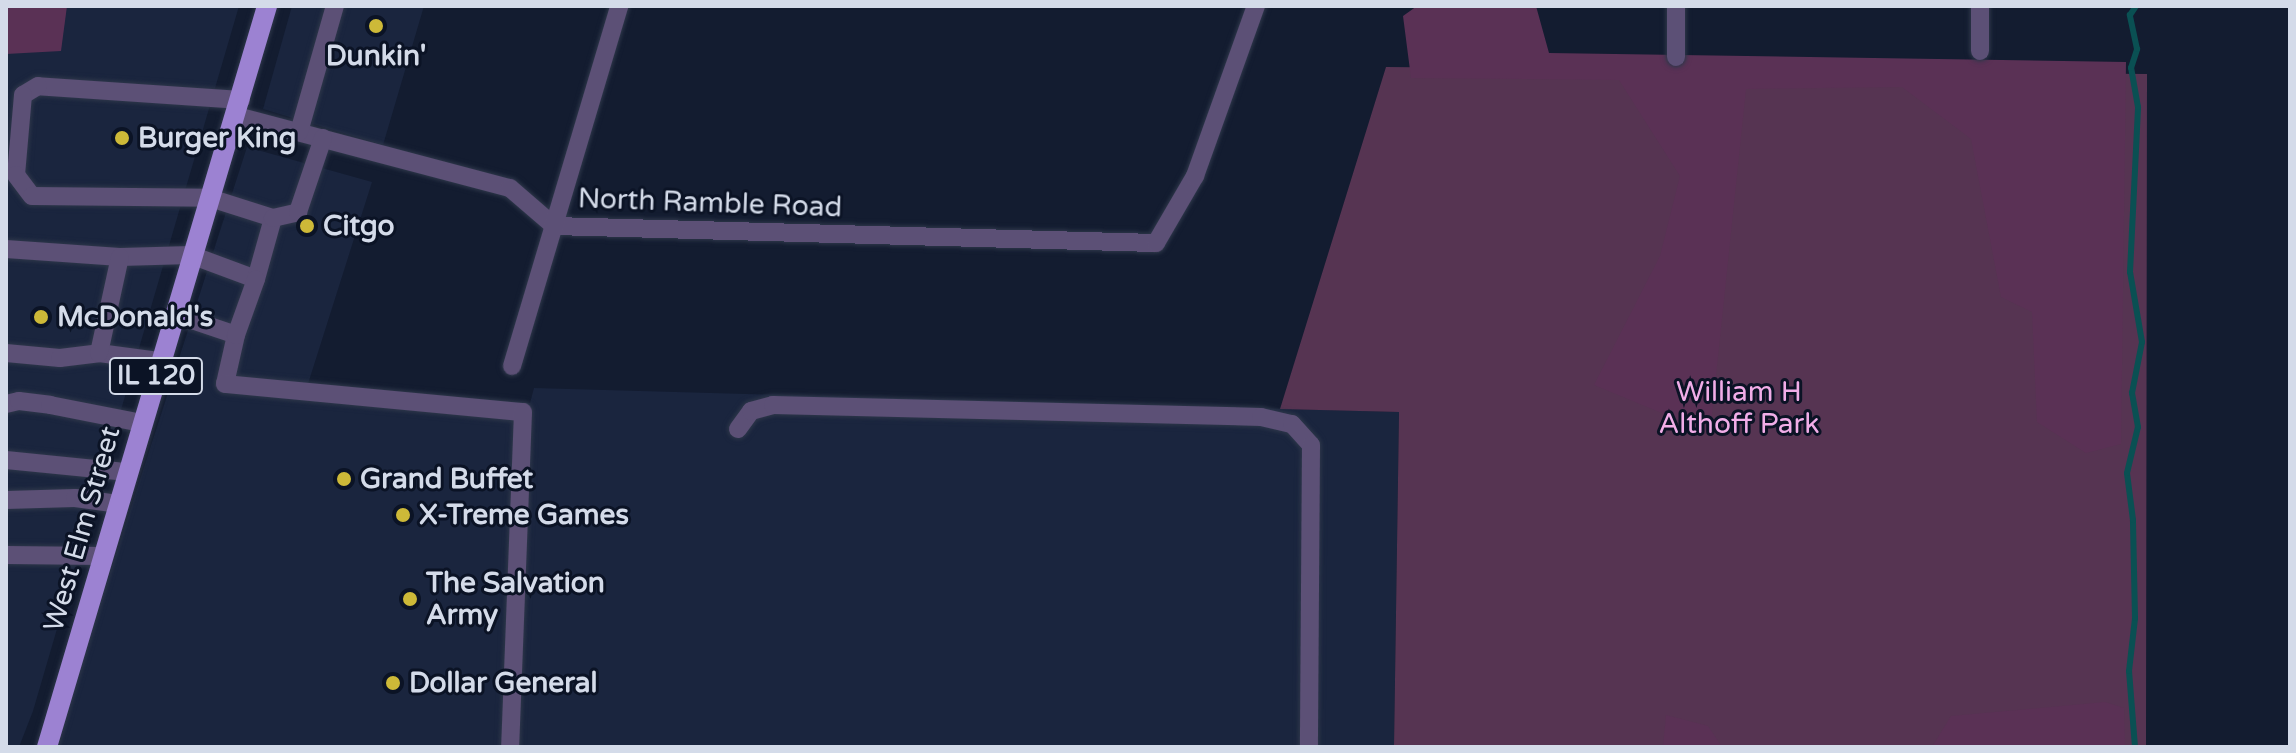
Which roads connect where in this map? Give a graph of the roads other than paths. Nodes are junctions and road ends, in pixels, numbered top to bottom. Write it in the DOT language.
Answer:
graph roads {
  1 [pos="267,6"];
  2 [pos="335,6"];
  3 [pos="619,6"];
  4 [pos="1256,6"];
  5 [pos="1676,6"];
  6 [pos="1980,6"];
  7 [pos="1980,51"];
  8 [pos="1676,57"];
  9 [pos="239,108"];
  10 [pos="299,132"];
  11 [pos="323,138"];
  12 [pos="210,198"];
  13 [pos="273,218"];
  14 [pos="554,226"];
  15 [pos="6,249"];
  16 [pos="191,255"];
  17 [pos="120,257"];
  18 [pos="256,279"];
  19 [pos="174,314"];
  20 [pos="236,335"];
  21 [pos="6,353"];
  22 [pos="99,353"];
  23 [pos="160,361"];
  24 [pos="512,366"];
  25 [pos="6,404"];
  26 [pos="142,423"];
  27 [pos="738,429"];
  28 [pos="6,460"];
  29 [pos="127,472"];
  30 [pos="6,500"];
  31 [pos="118,504"];
  32 [pos="6,555"];
  33 [pos="103,556"];
  34 [pos="47,747"];
  35 [pos="510,747"];
  36 [pos="1309,747"];
  1 -- 9 [label="main road, West Elm Street / IL 120"];
  2 -- 10 [label="street"];
  3 -- 14 [label="street"];
  4 -- 14 [label="street, North Ramble Road"];
  5 -- 8 [label="street"];
  6 -- 7 [label="street"];
  9 -- 10 [label="street, North Ramble Road"];
  9 -- 12 [label="main road, West Elm Street / IL 120"];
  9 -- 12 [label="street, North Ramble Road"];
  10 -- 11 [label="street, North Ramble Road"];
  11 -- 13 [label="street"];
  11 -- 14 [label="street, North Ramble Road"];
  12 -- 13 [label="street"];
  12 -- 16 [label="main road, West Elm Street / IL 120"];
  13 -- 18 [label="street"];
  14 -- 24 [label="street"];
  15 -- 17 [label="street"];
  16 -- 17 [label="street"];
  16 -- 18 [label="street"];
  16 -- 19 [label="main road, West Elm Street / IL 120"];
  17 -- 22 [label="street"];
  18 -- 20 [label="street"];
  19 -- 20 [label="street"];
  19 -- 23 [label="main road, West Elm Street / IL 120"];
  20 -- 35 [label="street"];
  21 -- 22 [label="street"];
  22 -- 23 [label="street"];
  23 -- 26 [label="main road, West Elm Street / IL 120"];
  25 -- 26 [label="street"];
  26 -- 29 [label="main road, West Elm Street / IL 120"];
  27 -- 36 [label="street"];
  28 -- 29 [label="street"];
  29 -- 31 [label="main road, West Elm Street / IL 120"];
  30 -- 31 [label="street"];
  31 -- 33 [label="main road, West Elm Street / IL 120"];
  32 -- 33 [label="street"];
  33 -- 34 [label="main road, West Elm Street / IL 120"];
}
